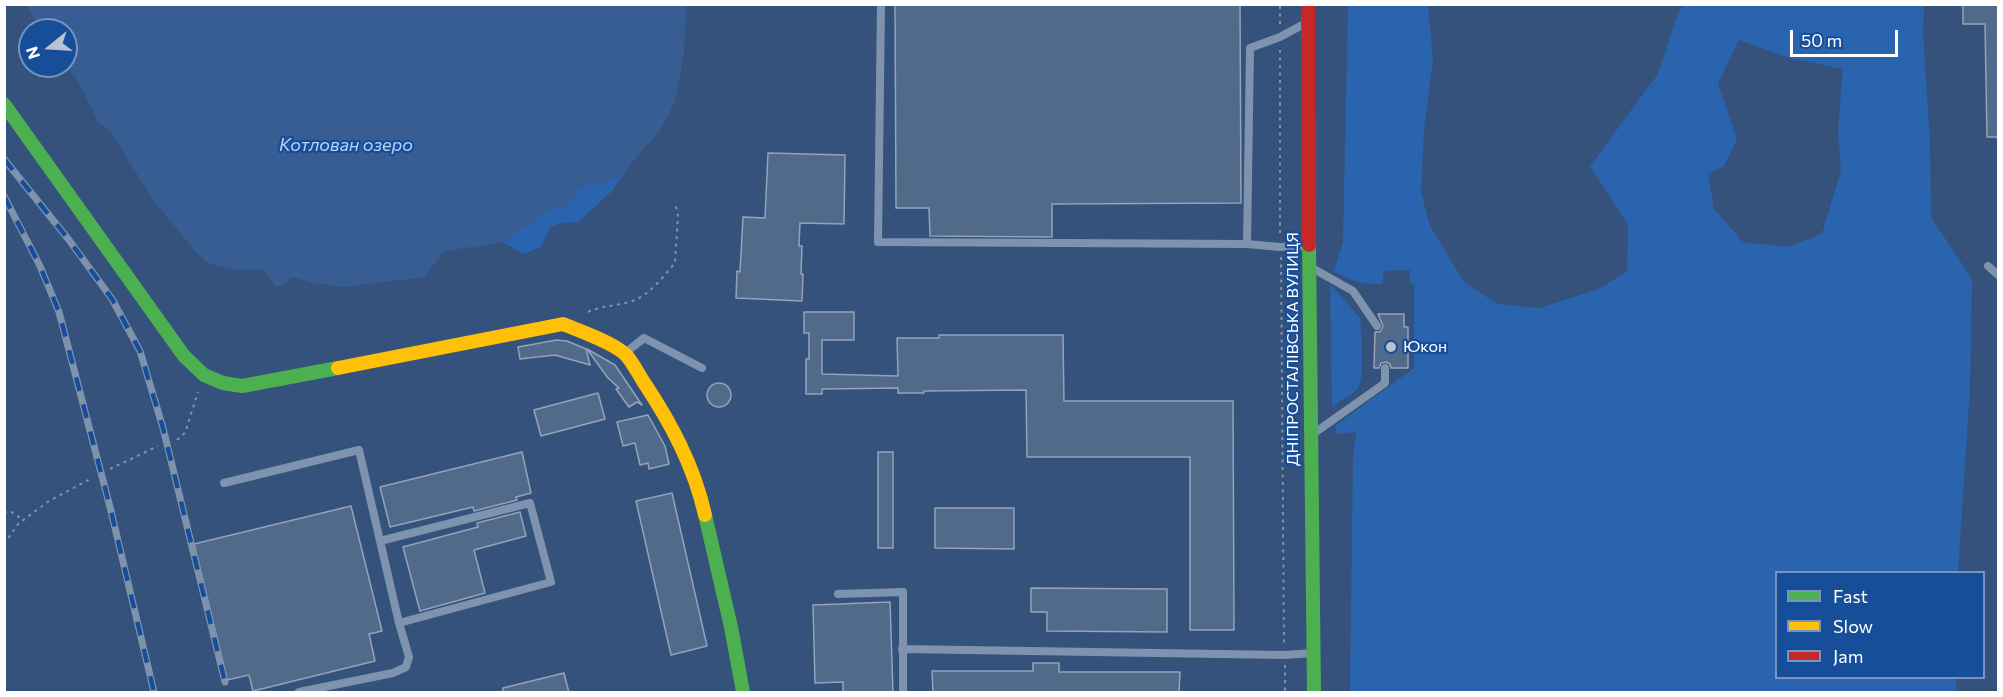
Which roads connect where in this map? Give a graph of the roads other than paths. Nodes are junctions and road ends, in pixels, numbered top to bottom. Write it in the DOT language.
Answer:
graph roads {
  1 [pos="881,4"];
  2 [pos="1308,4"];
  3 [pos="1308,22"];
  4 [pos="4,104"];
  5 [pos="1247,244"];
  6 [pos="1310,246"];
  7 [pos="1988,266"];
  8 [pos="1310,267"];
  9 [pos="1998,275"];
  10 [pos="1377,326"];
  11 [pos="625,354"];
  12 [pos="702,368"];
  13 [pos="1385,368"];
  14 [pos="1310,436"];
  15 [pos="224,483"];
  16 [pos="380,541"];
  17 [pos="838,594"];
  18 [pos="399,623"];
  19 [pos="902,649"];
  20 [pos="1313,653"];
  21 [pos="299,693"];
  22 [pos="743,693"];
  23 [pos="903,693"];
  24 [pos="1314,693"];
  1 -- 5 [label="lane"];
  2 -- 3 [label="street, ДНІПРОСТАЛІВСЬКА ВУЛИЦЯ"];
  3 -- 5 [label="lane"];
  3 -- 6 [label="street, ДНІПРОСТАЛІВСЬКА ВУЛИЦЯ"];
  4 -- 11 [label="street"];
  5 -- 6 [label="lane"];
  6 -- 8 [label="street, ДНІПРОСТАЛІВСЬКА ВУЛИЦЯ"];
  7 -- 9 [label="lane"];
  8 -- 10 [label="lane"];
  8 -- 14 [label="street, ДНІПРОСТАЛІВСЬКА ВУЛИЦЯ"];
  11 -- 12 [label="lane"];
  11 -- 22 [label="street"];
  13 -- 14 [label="lane"];
  14 -- 20 [label="street, ДНІПРОСТАЛІВСЬКА ВУЛИЦЯ"];
  15 -- 16 [label="lane"];
  16 -- 18 [label="lane"];
  16 -- 18 [label="lane"];
  17 -- 19 [label="lane"];
  18 -- 21 [label="lane"];
  19 -- 20 [label="lane"];
  19 -- 23 [label="lane"];
  20 -- 24 [label="street, ДНІПРОСТАЛІВСЬКА ВУЛИЦЯ"];
}
